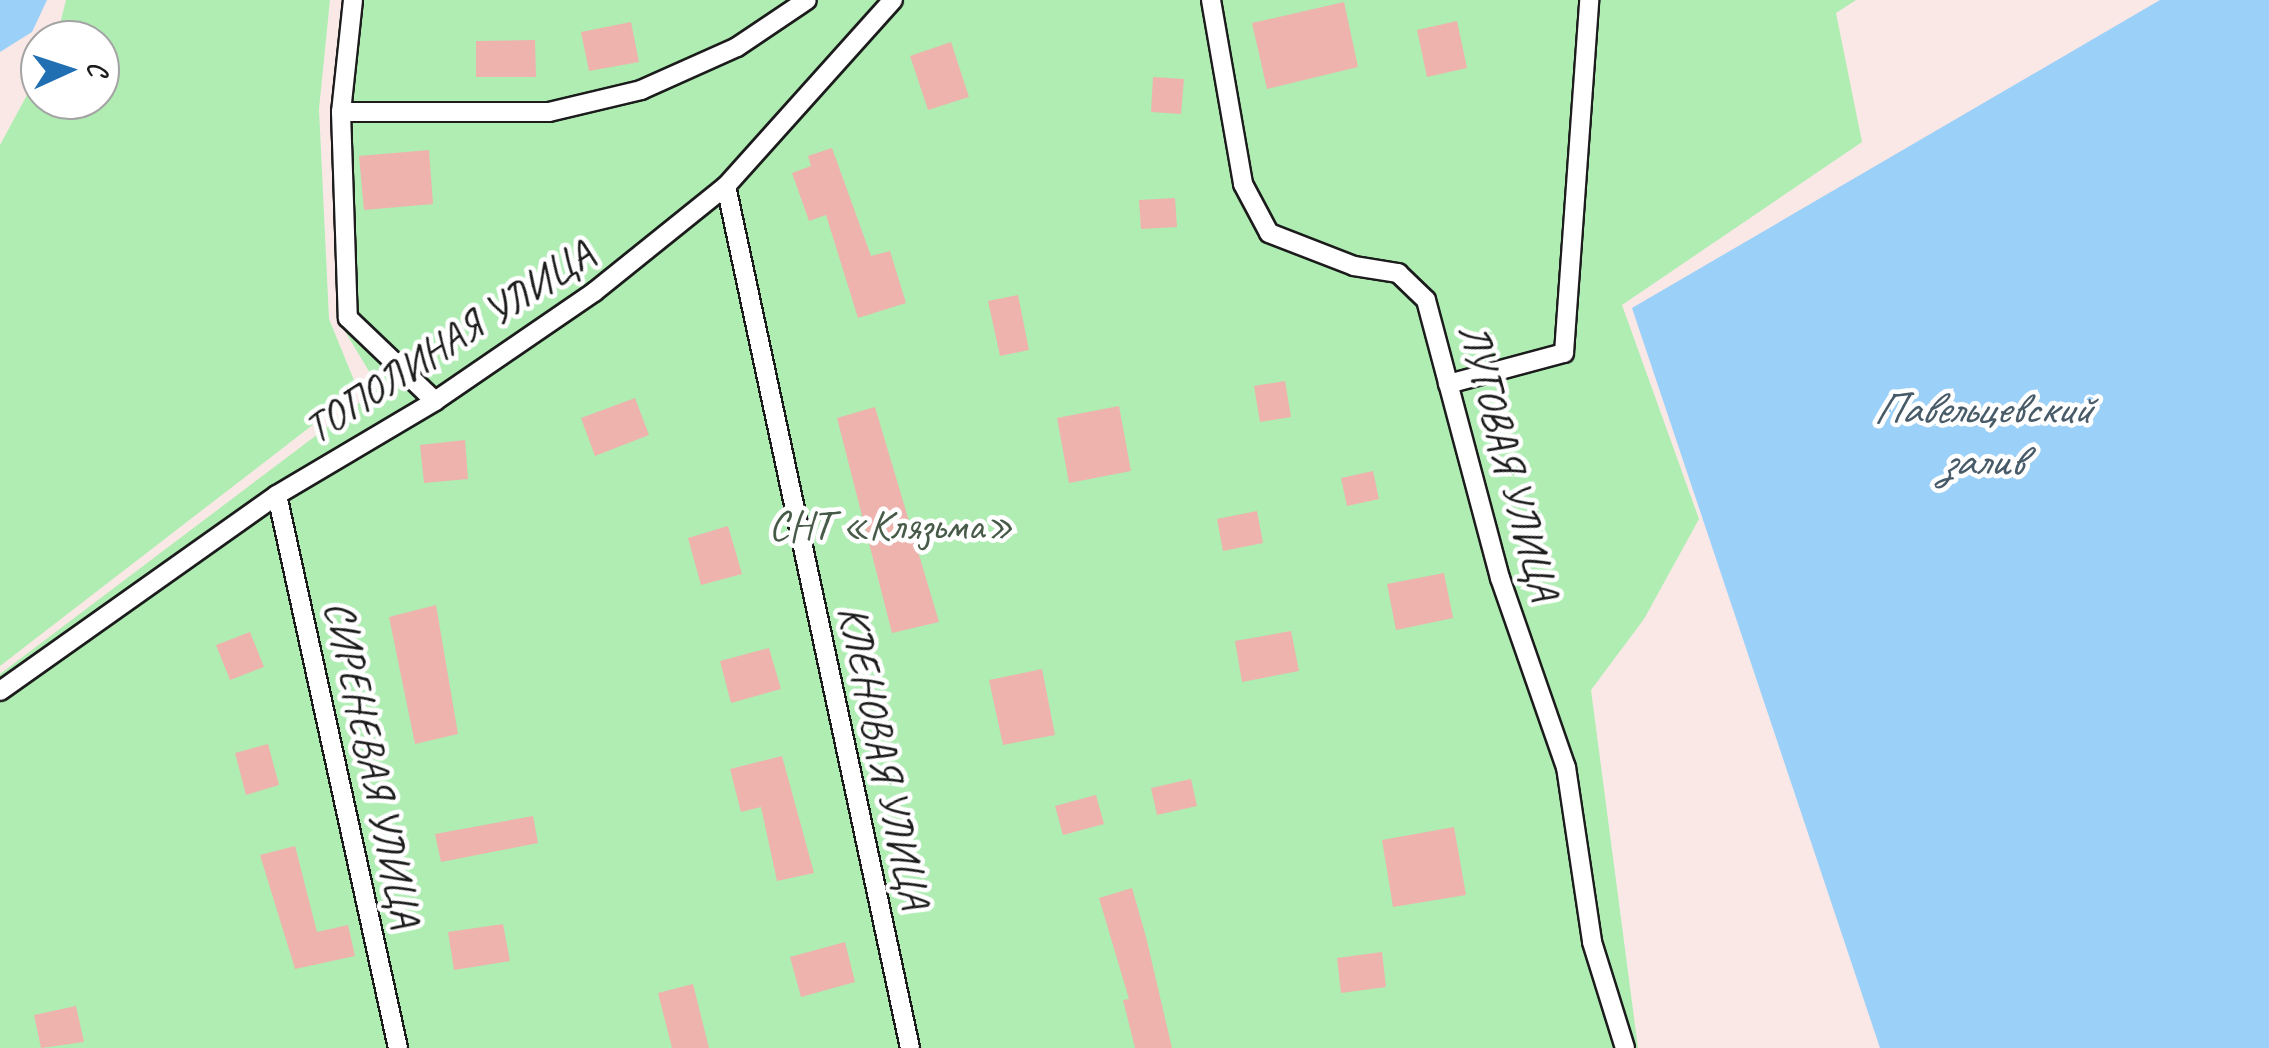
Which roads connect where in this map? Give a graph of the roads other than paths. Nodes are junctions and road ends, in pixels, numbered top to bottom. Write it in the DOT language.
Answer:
graph roads {
  1 [pos="353,0"];
  2 [pos="807,0"];
  3 [pos="892,0"];
  4 [pos="1211,0"];
  5 [pos="1589,0"];
  6 [pos="341,112"];
  7 [pos="726,186"];
  8 [pos="1448,384"];
  9 [pos="436,401"];
  10 [pos="277,494"];
  11 [pos="0,691"];
  12 [pos="398,1048"];
  13 [pos="910,1048"];
  14 [pos="1624,1048"];
  1 -- 6 [label="lane"];
  2 -- 6 [label="lane"];
  3 -- 7 [label="lane, ТОПОЛИНАЯ УЛИЦА"];
  4 -- 8 [label="lane, ЛУГОВАЯ УЛИЦА"];
  5 -- 8 [label="lane"];
  6 -- 9 [label="lane"];
  7 -- 9 [label="lane, ТОПОЛИНАЯ УЛИЦА"];
  7 -- 13 [label="lane, КЛЕНОВАЯ УЛИЦА"];
  8 -- 14 [label="lane, ЛУГОВАЯ УЛИЦА"];
  9 -- 10 [label="lane, ТОПОЛИНАЯ УЛИЦА"];
  10 -- 11 [label="lane, ТОПОЛИНАЯ УЛИЦА"];
  10 -- 12 [label="lane, СИРЕНЕВАЯ УЛИЦА"];
}
